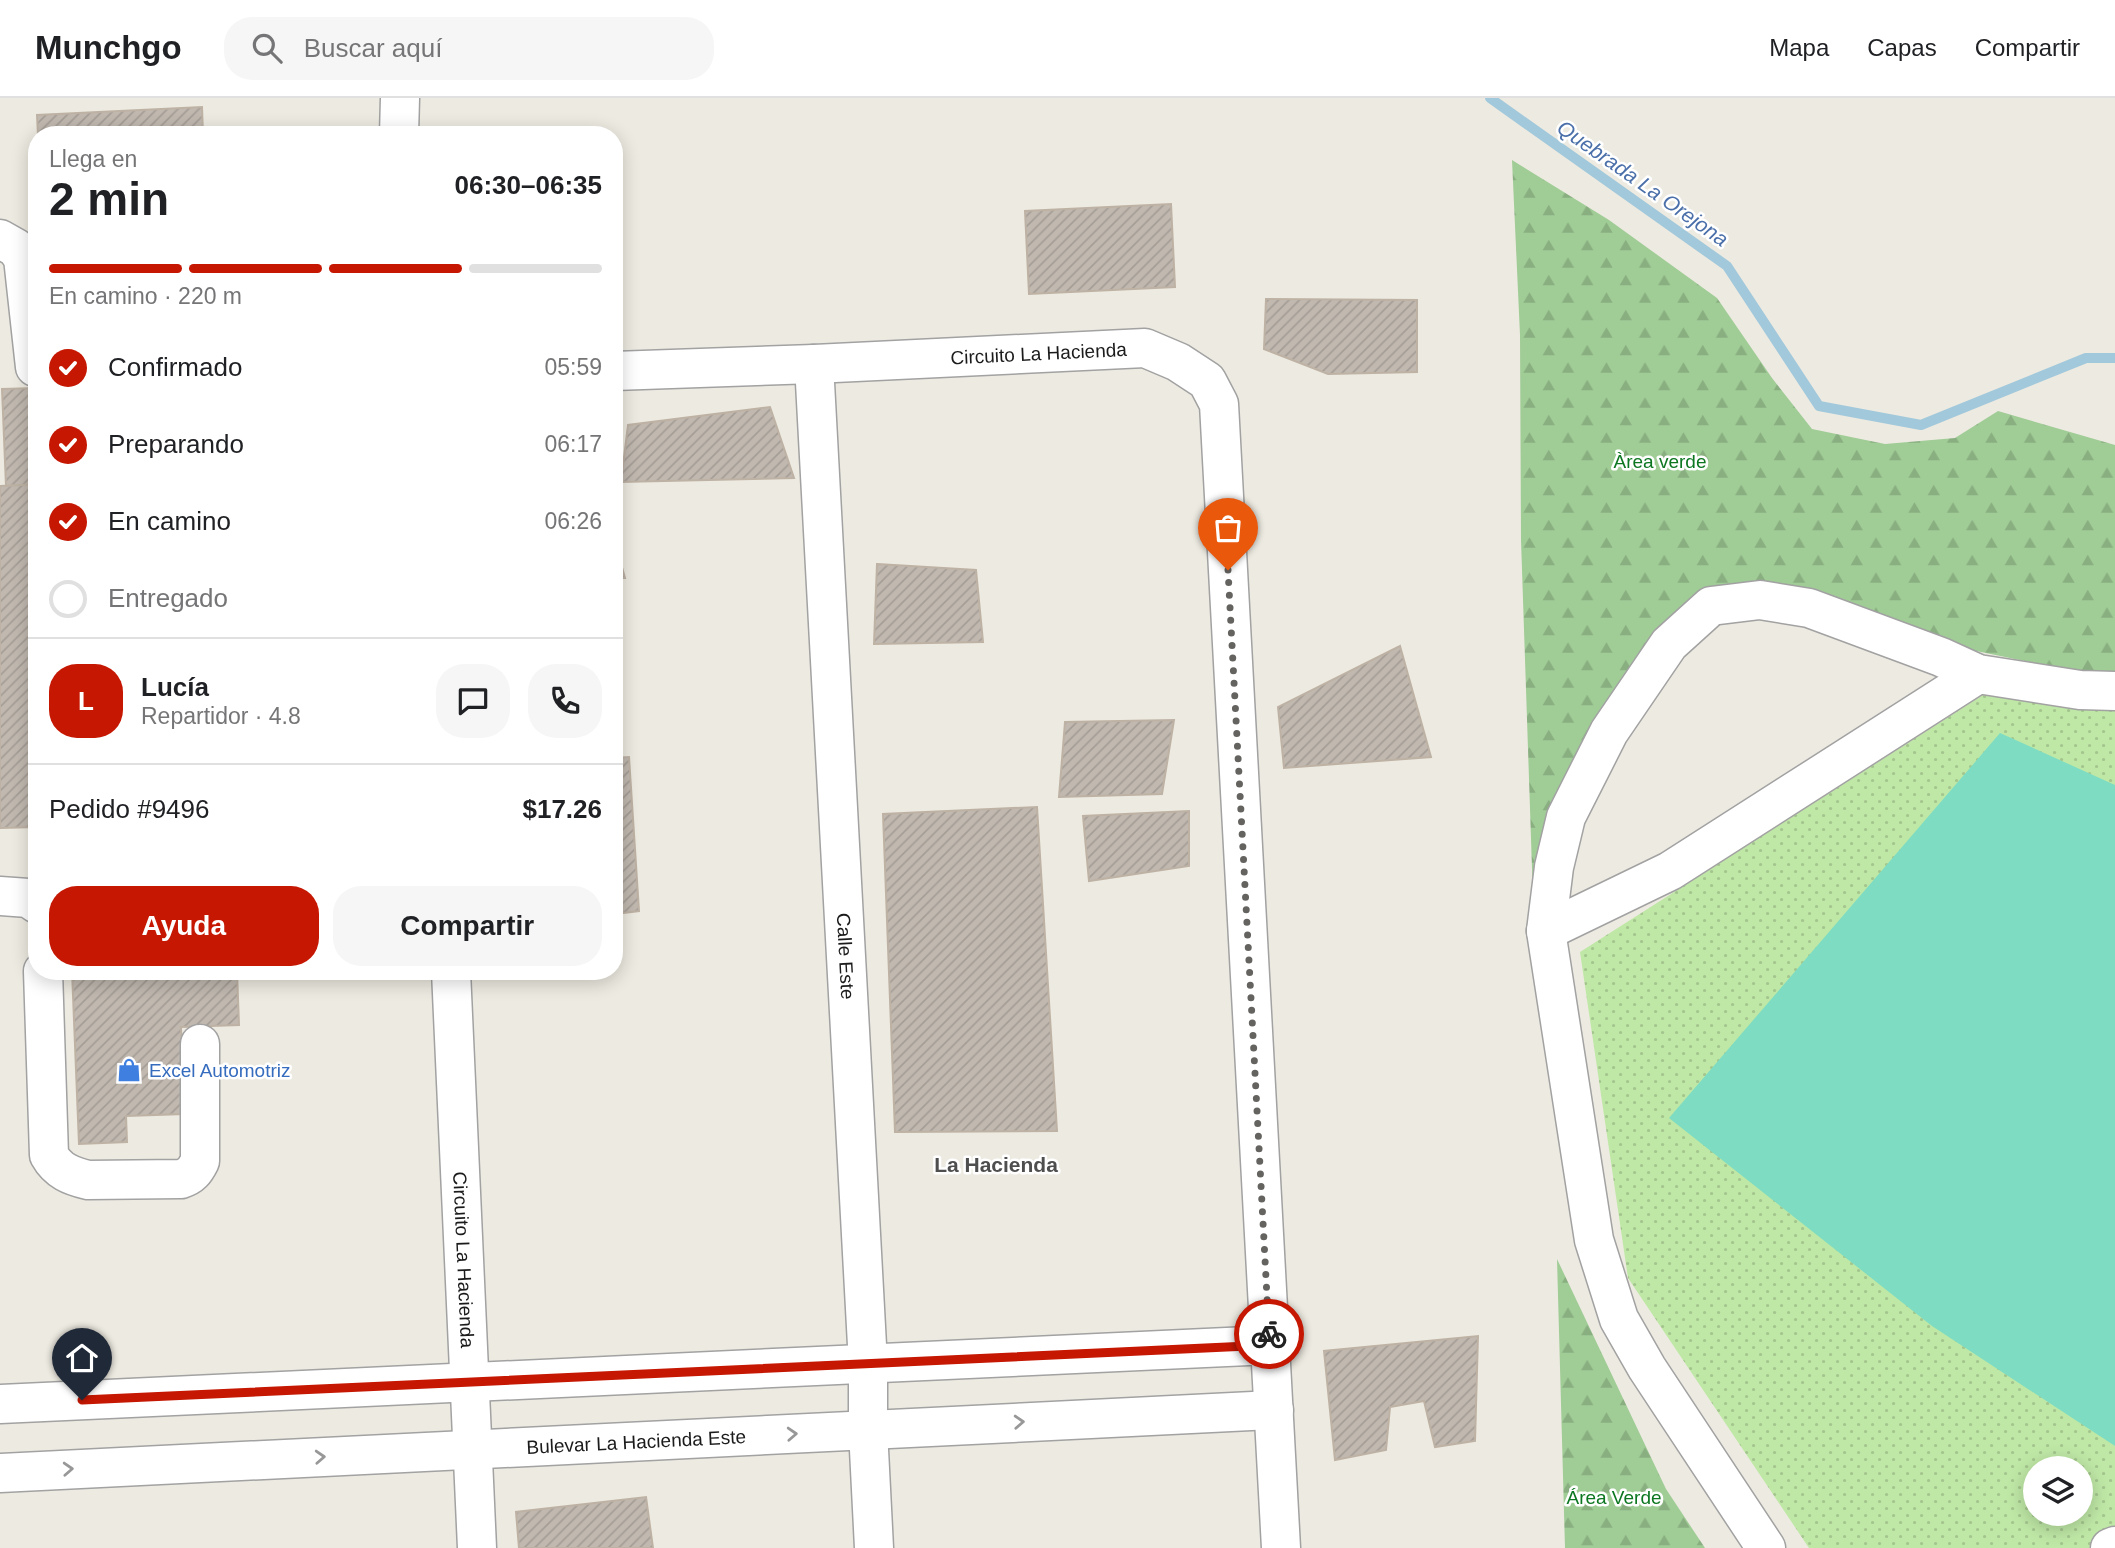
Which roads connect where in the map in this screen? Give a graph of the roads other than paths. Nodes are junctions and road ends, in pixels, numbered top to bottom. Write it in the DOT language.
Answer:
graph roads {
  1 [pos="400,98"];
  2 [pos="399,126"];
  3 [pos="0,239"];
  4 [pos="28,303"];
  5 [pos="814,364"];
  6 [pos="623,371"];
  7 [pos="1978,674"];
  8 [pos="2115,691"];
  9 [pos="0,896"];
  10 [pos="28,898"];
  11 [pos="1546,931"];
  12 [pos="43,980"];
  13 [pos="451,980"];
  14 [pos="200,1044"];
  15 [pos="1270,1345"];
  16 [pos="868,1364"];
  17 [pos="470,1383"];
  18 [pos="0,1404"];
  19 [pos="1274,1410"];
  20 [pos="868,1430"];
  21 [pos="472,1450"];
  22 [pos="0,1473"];
  23 [pos="2115,1546"];
  24 [pos="477,1548"];
  25 [pos="874,1548"];
  26 [pos="1281,1548"];
  27 [pos="1766,1548"];
  28 [pos="2110,1548"];
  1 -- 2 [label="street"];
  3 -- 4 [label="street"];
  5 -- 6 [label="street, Circuito La Hacienda"];
  5 -- 15 [label="street, Circuito La Hacienda"];
  5 -- 16 [label="street, Calle Este"];
  7 -- 8 [label="street"];
  7 -- 11 [label="street"];
  7 -- 11 [label="street"];
  9 -- 10 [label="street"];
  11 -- 27 [label="street"];
  12 -- 14 [label="street"];
  13 -- 17 [label="street, Circuito La Hacienda"];
  15 -- 16 [label="street"];
  15 -- 19 [label="street, Circuito La Hacienda"];
  16 -- 17 [label="street"];
  16 -- 20 [label="street, Calle Este"];
  17 -- 18 [label="street"];
  17 -- 21 [label="street, Circuito La Hacienda"];
  20 -- 19 [label="street, Bulevar La Hacienda Este, one-way"];
  19 -- 26 [label="street, Circuito La Hacienda"];
  21 -- 20 [label="street, Bulevar La Hacienda Este, one-way"];
  20 -- 25 [label="street, Calle Este"];
  22 -- 21 [label="street, Bulevar La Hacienda Este, one-way"];
  21 -- 24 [label="street, Circuito La Hacienda"];
  23 -- 28 [label="street"];
}
